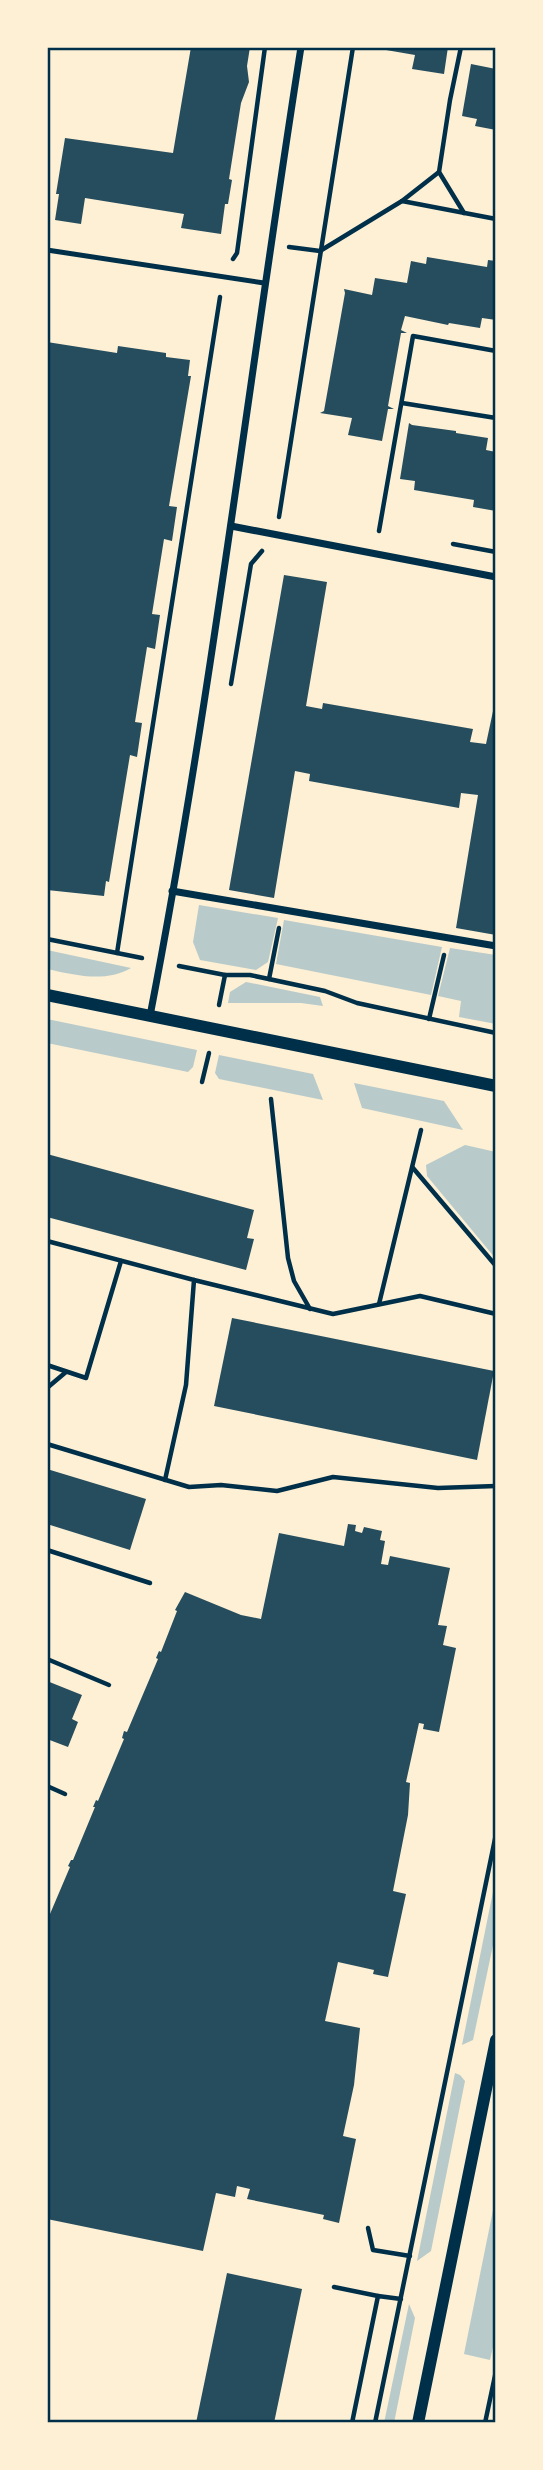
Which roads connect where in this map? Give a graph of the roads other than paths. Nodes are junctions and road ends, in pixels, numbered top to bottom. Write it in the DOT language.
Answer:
graph roads {
  1 [pos="301,47"];
  2 [pos="47,250"];
  3 [pos="264,283"];
  4 [pos="231,526"];
  5 [pos="496,577"];
  6 [pos="172,891"];
  7 [pos="496,946"];
  8 [pos="47,995"];
  9 [pos="150,1016"];
  10 [pos="496,1086"];
  11 [pos="496,2040"];
  12 [pos="418,2423"];
  1 -- 3 [label="street"];
  2 -- 3 [label="lane"];
  3 -- 4 [label="street"];
  4 -- 5 [label="street"];
  4 -- 6 [label="street"];
  6 -- 7 [label="street"];
  6 -- 9 [label="street"];
  8 -- 9 [label="street"];
  9 -- 10 [label="street"];
  11 -- 12 [label="street"];
}
